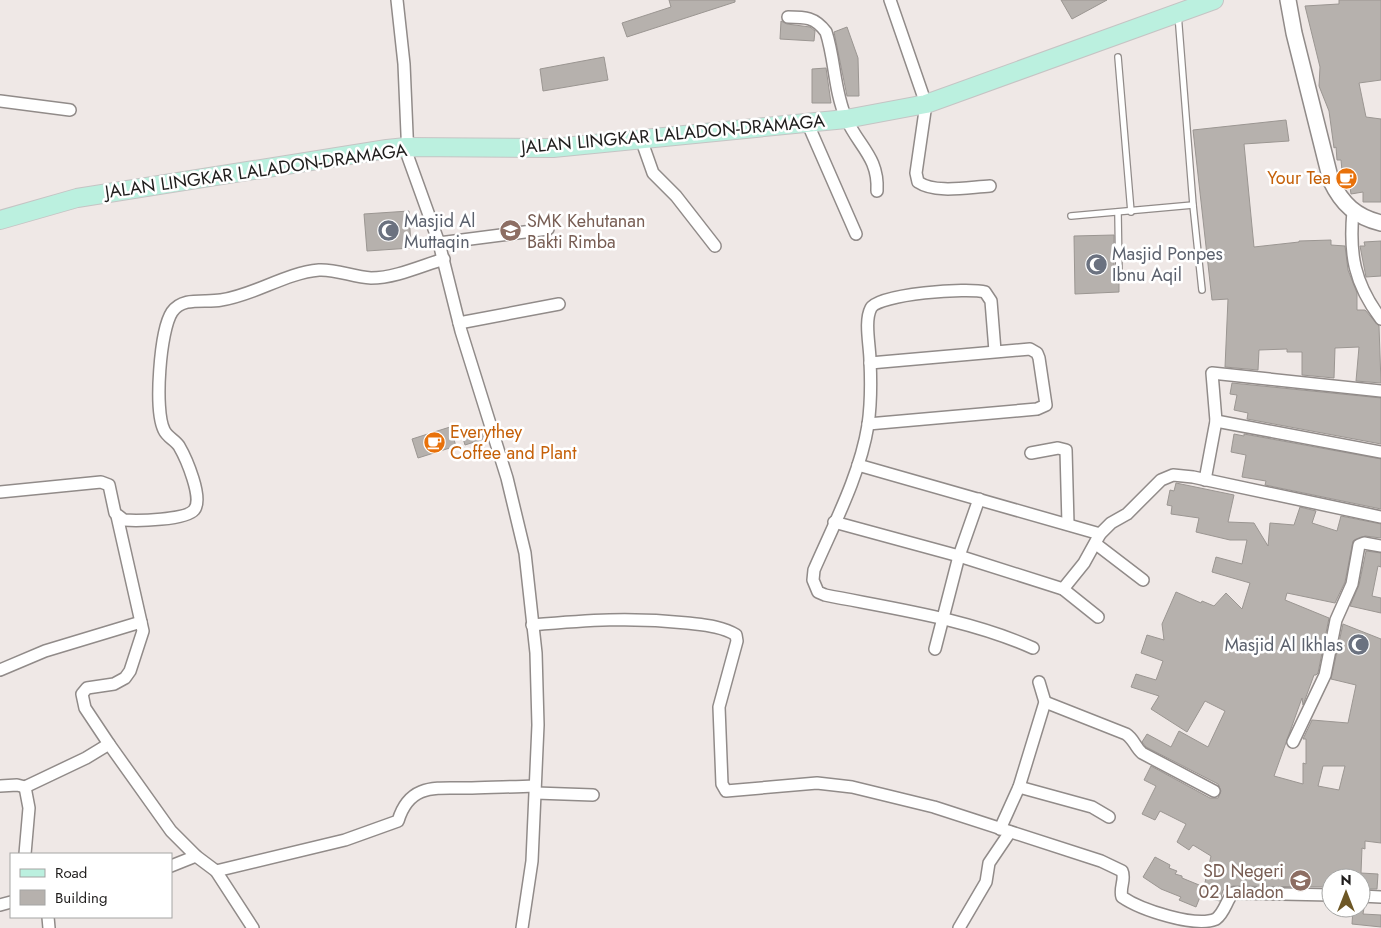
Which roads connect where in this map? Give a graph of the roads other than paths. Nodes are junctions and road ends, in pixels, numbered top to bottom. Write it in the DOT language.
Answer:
graph roads {
  1 [pos="397,0"];
  2 [pos="890,0"];
  3 [pos="1214,0"];
  4 [pos="1288,0"];
  5 [pos="1178,12"];
  6 [pos="788,17"];
  7 [pos="1118,57"];
  8 [pos="0,101"];
  9 [pos="926,104"];
  10 [pos="70,110"];
  11 [pos="846,119"];
  12 [pos="808,122"];
  13 [pos="641,139"];
  14 [pos="406,147"];
  15 [pos="990,186"];
  16 [pos="877,191"];
  17 [pos="1193,205"];
  18 [pos="1353,211"];
  19 [pos="1131,212"];
  20 [pos="1118,213"];
  21 [pos="1071,216"];
  22 [pos="0,220"];
  23 [pos="1381,223"];
  24 [pos="548,229"];
  25 [pos="856,234"];
  26 [pos="439,243"];
  27 [pos="715,246"];
  28 [pos="444,259"];
  29 [pos="1119,277"];
  30 [pos="1202,290"];
  31 [pos="559,304"];
  32 [pos="1381,319"];
  33 [pos="459,323"];
  34 [pos="995,351"];
  35 [pos="870,363"];
  36 [pos="1381,392"];
  37 [pos="1216,420"];
  38 [pos="868,424"];
  39 [pos="1381,452"];
  40 [pos="1031,453"];
  41 [pos="858,465"];
  42 [pos="1204,480"];
  43 [pos="0,492"];
  44 [pos="979,499"];
  45 [pos="117,516"];
  46 [pos="1381,517"];
  47 [pos="834,522"];
  48 [pos="1068,524"];
  49 [pos="1098,539"];
  50 [pos="1381,546"];
  51 [pos="960,556"];
  52 [pos="1143,580"];
  53 [pos="1063,589"];
  54 [pos="1098,618"];
  55 [pos="942,619"];
  56 [pos="141,622"];
  57 [pos="532,625"];
  58 [pos="1033,648"];
  59 [pos="935,649"];
  60 [pos="0,670"];
  61 [pos="1039,682"];
  62 [pos="1045,702"];
  63 [pos="1293,742"];
  64 [pos="109,744"];
  65 [pos="0,786"];
  66 [pos="25,787"];
  67 [pos="1019,787"];
  68 [pos="535,789"];
  69 [pos="1214,791"];
  70 [pos="593,796"];
  71 [pos="1109,817"];
  72 [pos="1005,830"];
  73 [pos="25,853"];
  74 [pos="196,856"];
  75 [pos="172,866"];
  76 [pos="216,871"];
  77 [pos="1321,895"];
  78 [pos="253,928"];
  79 [pos="522,928"];
  80 [pos="959,928"];
  1 -- 14 [label="street"];
  2 -- 9 [label="street"];
  3 -- 5 [label="main road, JALAN LINGKAR LALADON-DRAMAGA"];
  4 -- 18 [label="main road"];
  5 -- 9 [label="main road, JALAN LINGKAR LALADON-DRAMAGA"];
  5 -- 17 [label="lane"];
  6 -- 11 [label="street"];
  7 -- 19 [label="lane"];
  8 -- 10 [label="street"];
  9 -- 11 [label="main road, JALAN LINGKAR LALADON-DRAMAGA"];
  9 -- 15 [label="street"];
  11 -- 12 [label="main road, JALAN LINGKAR LALADON-DRAMAGA"];
  11 -- 16 [label="street"];
  12 -- 13 [label="main road, JALAN LINGKAR LALADON-DRAMAGA"];
  12 -- 25 [label="street"];
  13 -- 14 [label="main road, JALAN LINGKAR LALADON-DRAMAGA"];
  13 -- 27 [label="street"];
  14 -- 22 [label="main road, JALAN LINGKAR LALADON-DRAMAGA"];
  14 -- 26 [label="street"];
  17 -- 19 [label="lane"];
  17 -- 30 [label="lane"];
  18 -- 23 [label="main road"];
  18 -- 32 [label="street"];
  19 -- 20 [label="lane"];
  20 -- 21 [label="lane"];
  20 -- 29 [label="lane"];
  24 -- 26 [label="street"];
  26 -- 28 [label="street"];
  28 -- 33 [label="street"];
  28 -- 45 [label="street"];
  31 -- 33 [label="street"];
  33 -- 57 [label="street"];
  34 -- 35 [label="street"];
  34 -- 35 [label="street"];
  34 -- 38 [label="street"];
  35 -- 38 [label="street"];
  36 -- 37 [label="street"];
  37 -- 39 [label="street"];
  37 -- 42 [label="street"];
  38 -- 41 [label="street"];
  40 -- 48 [label="street"];
  41 -- 44 [label="street"];
  41 -- 47 [label="street"];
  42 -- 46 [label="street"];
  42 -- 49 [label="street"];
  43 -- 45 [label="street"];
  44 -- 48 [label="street"];
  44 -- 51 [label="street"];
  45 -- 56 [label="street"];
  47 -- 51 [label="street"];
  47 -- 55 [label="street"];
  48 -- 49 [label="street"];
  49 -- 52 [label="street"];
  49 -- 53 [label="street"];
  50 -- 63 [label="street"];
  51 -- 53 [label="street"];
  51 -- 55 [label="street"];
  53 -- 54 [label="street"];
  55 -- 58 [label="street"];
  55 -- 59 [label="street"];
  56 -- 60 [label="street"];
  56 -- 64 [label="street"];
  57 -- 68 [label="street"];
  57 -- 72 [label="street"];
  61 -- 62 [label="street"];
  62 -- 67 [label="street"];
  62 -- 69 [label="street"];
  64 -- 66 [label="street"];
  64 -- 74 [label="street"];
  65 -- 66 [label="street"];
  66 -- 73 [label="street"];
  67 -- 71 [label="street"];
  67 -- 72 [label="street"];
  68 -- 70 [label="street"];
  68 -- 76 [label="street"];
  68 -- 79 [label="street"];
  72 -- 77 [label="street"];
  72 -- 80 [label="street"];
  74 -- 75 [label="street"];
  74 -- 76 [label="street"];
  76 -- 78 [label="street"];
}
